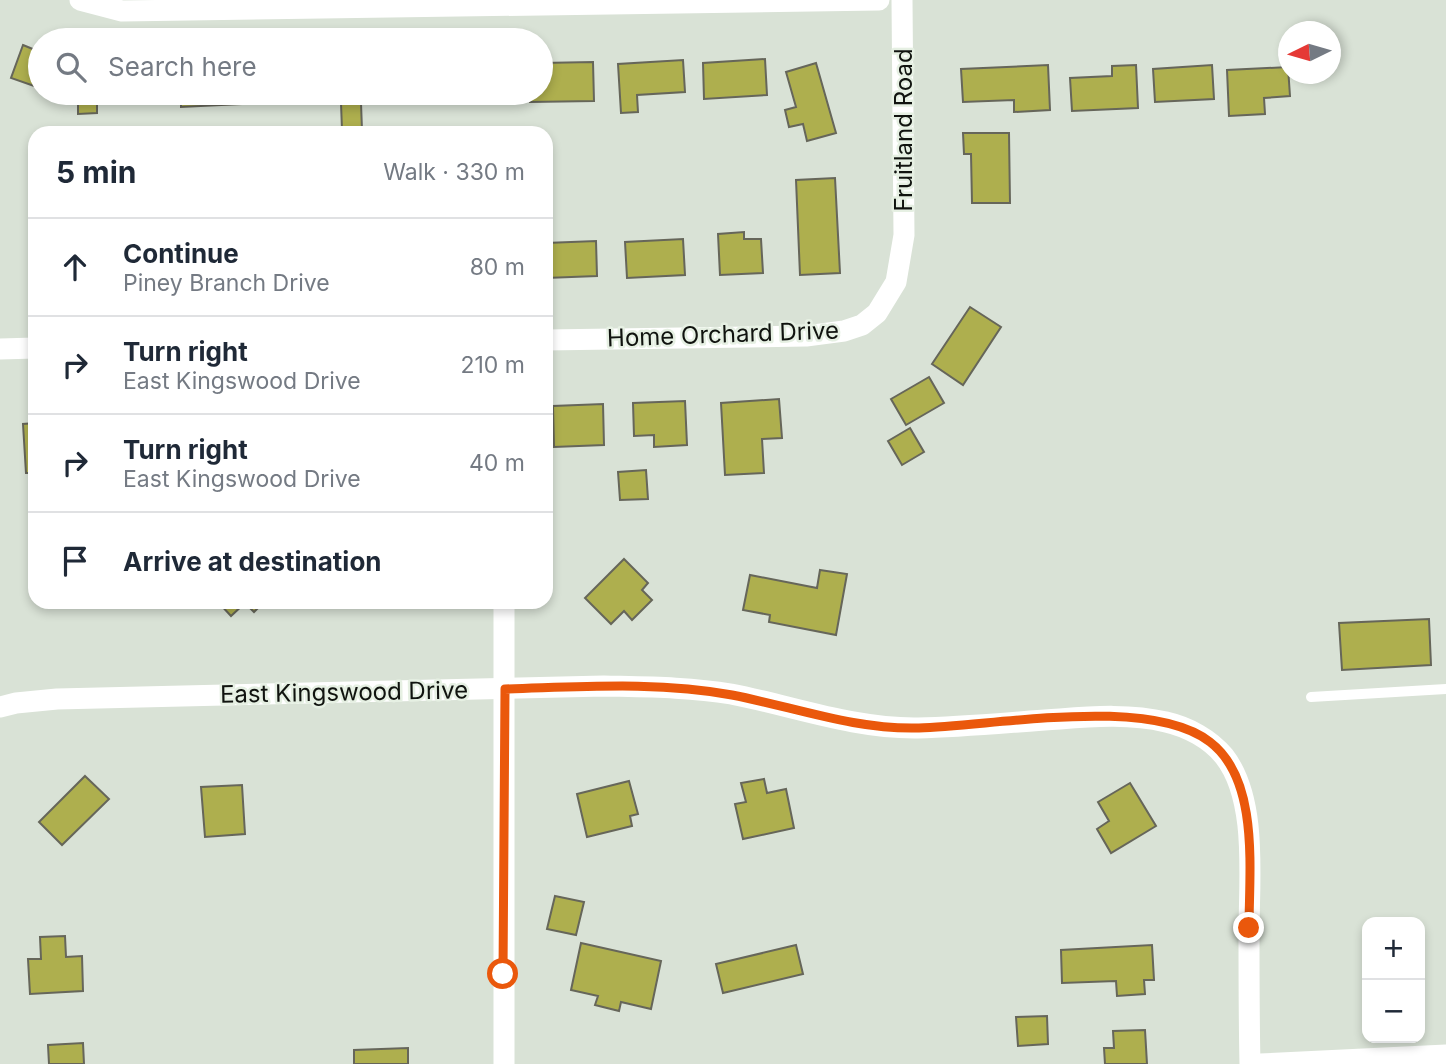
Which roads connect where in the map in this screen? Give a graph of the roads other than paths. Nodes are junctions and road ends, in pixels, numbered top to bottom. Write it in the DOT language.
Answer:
graph roads {
  1 [pos="80,0"];
  2 [pos="878,0"];
  3 [pos="902,0"];
  4 [pos="588,2"];
  5 [pos="297,4"];
  6 [pos="901,260"];
  7 [pos="553,340"];
  8 [pos="0,348"];
  9 [pos="28,348"];
  10 [pos="504,609"];
  11 [pos="505,689"];
  12 [pos="1446,689"];
  13 [pos="1311,697"];
  14 [pos="0,707"];
  15 [pos="1446,1055"];
  16 [pos="504,1064"];
  17 [pos="1250,1064"];
  18 [pos="1260,1064"];
  1 -- 5 [label="street"];
  2 -- 4 [label="street"];
  3 -- 6 [label="street, Fruitland Road"];
  4 -- 5 [label="street"];
  6 -- 7 [label="street, Home Orchard Drive"];
  8 -- 9 [label="street"];
  10 -- 11 [label="street"];
  11 -- 14 [label="street, East Kingswood Drive"];
  11 -- 16 [label="street"];
  11 -- 17 [label="street, East Kingswood Drive"];
  12 -- 13 [label="lane"];
  15 -- 18 [label="street"];
}
